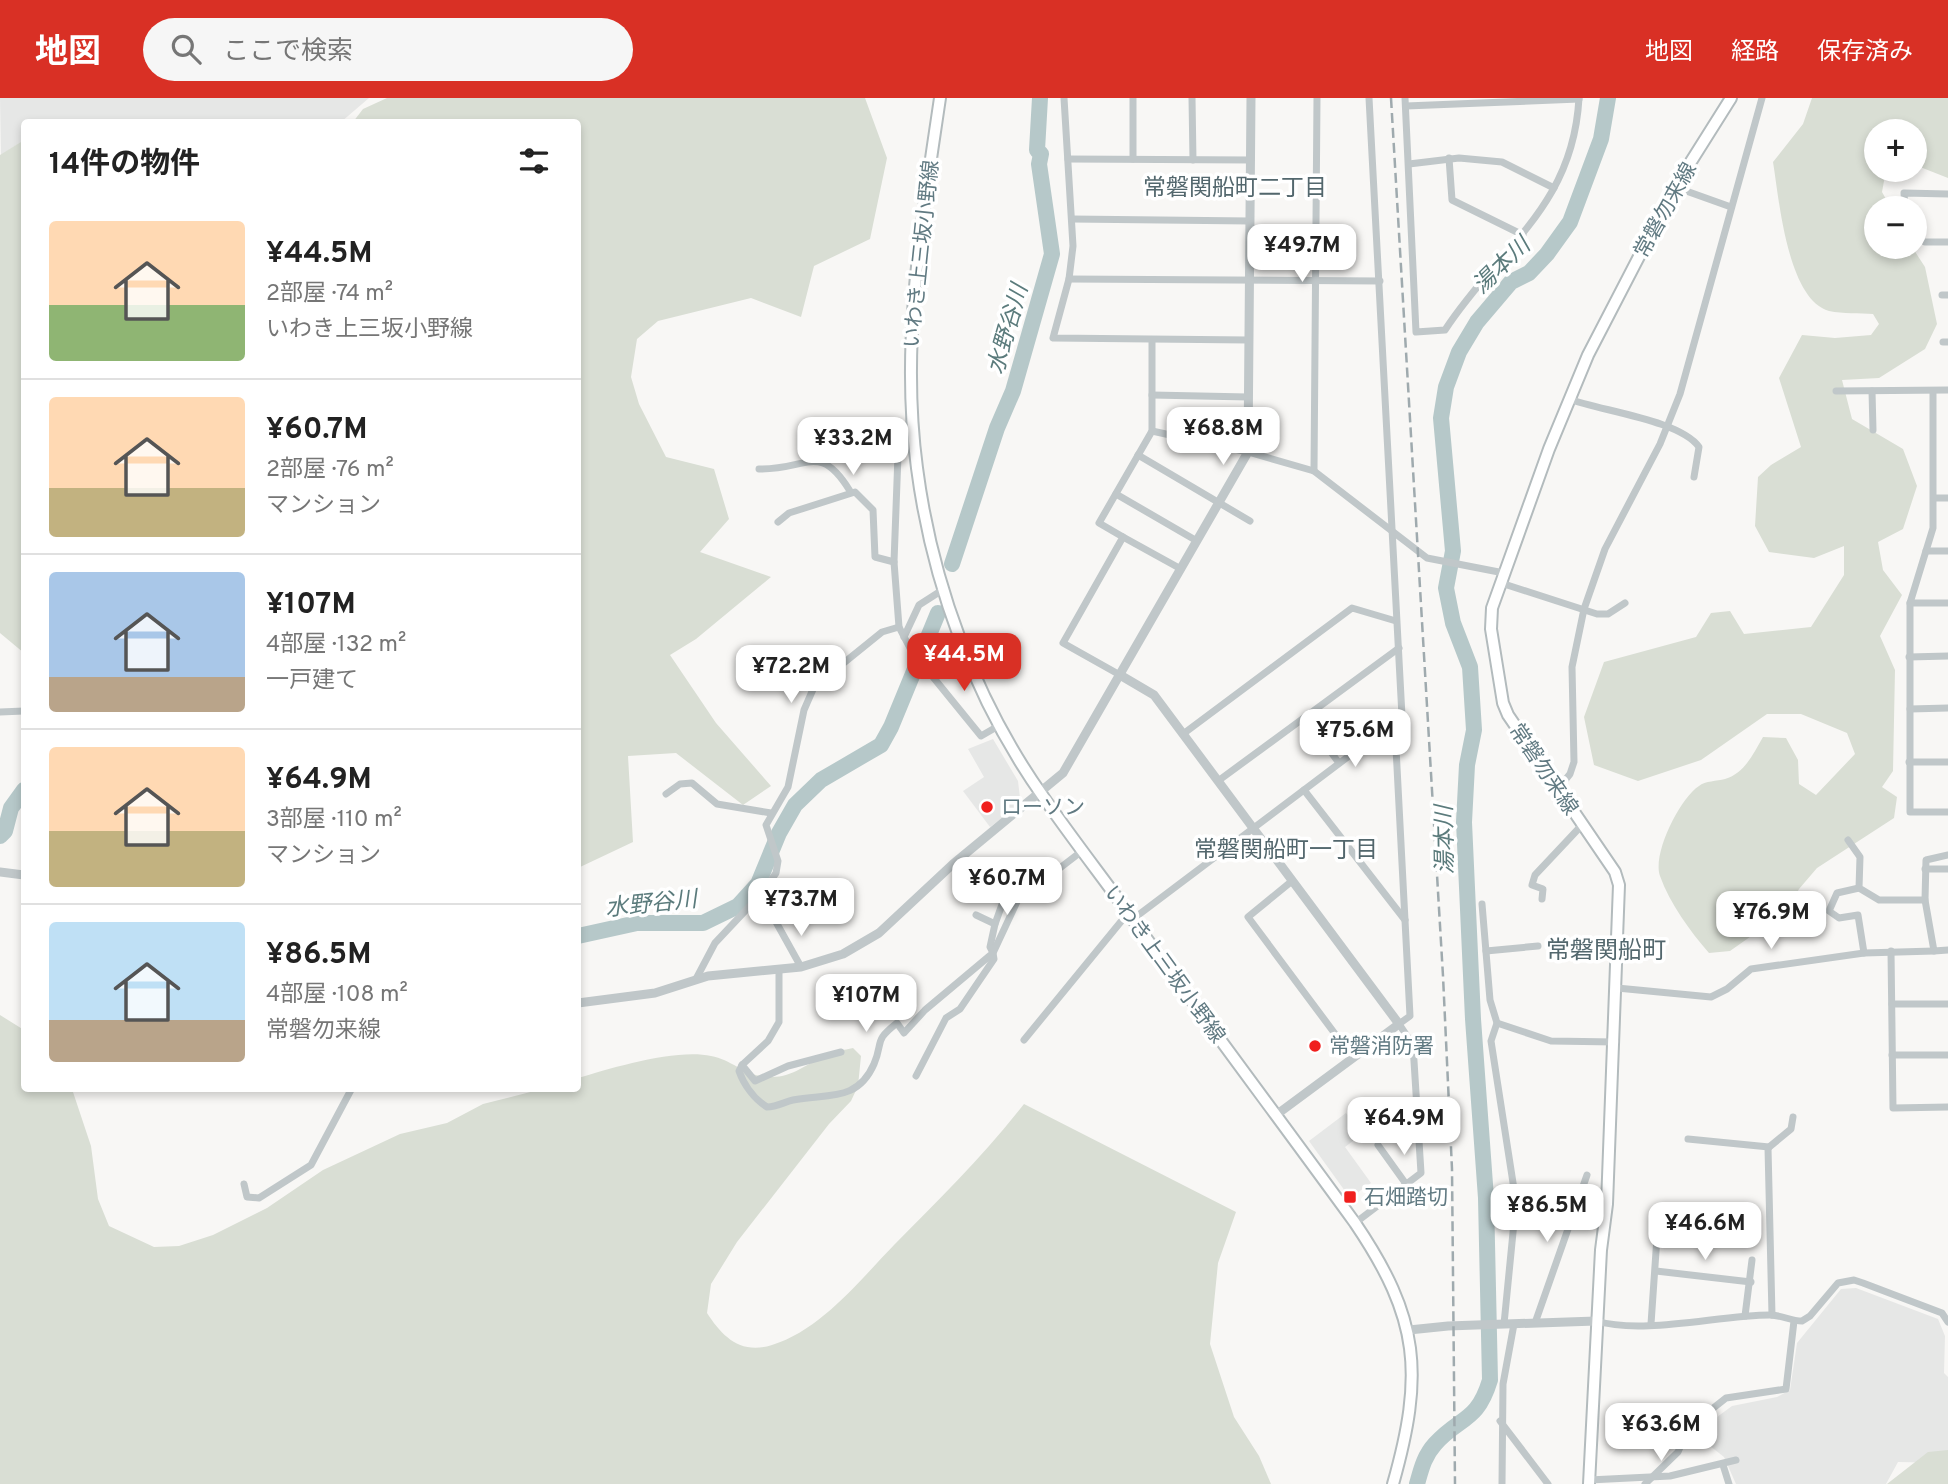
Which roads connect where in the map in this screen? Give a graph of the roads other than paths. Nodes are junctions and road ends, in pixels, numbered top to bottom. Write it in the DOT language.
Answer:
graph roads {
  1 [pos="940,98"];
  2 [pos="1064,98"];
  3 [pos="1133,98"];
  4 [pos="1192,98"];
  5 [pos="1251,98"];
  6 [pos="1317,98"];
  7 [pos="1369,98"];
  8 [pos="1731,98"];
  9 [pos="1762,98"];
  10 [pos="1579,99"];
  11 [pos="1406,102"];
  12 [pos="1449,158"];
  13 [pos="1068,159"];
  14 [pos="1133,159"];
  15 [pos="1193,160"];
  16 [pos="1251,160"];
  17 [pos="1409,164"];
  18 [pos="1675,187"];
  19 [pos="1555,188"];
  20 [pos="1948,194"];
  21 [pos="1904,196"];
  22 [pos="1731,207"];
  23 [pos="1072,219"];
  24 [pos="1250,221"];
  25 [pos="1523,236"];
  26 [pos="1927,242"];
  27 [pos="1948,242"];
  28 [pos="1069,279"];
  29 [pos="1250,280"];
  30 [pos="1316,281"];
  31 [pos="1380,281"];
  32 [pos="1248,340"];
  33 [pos="1152,341"];
  34 [pos="1948,390"];
  35 [pos="1836,391"];
  36 [pos="1872,391"];
  37 [pos="1933,391"];
  38 [pos="1152,395"];
  39 [pos="1248,397"];
  40 [pos="1569,399"];
  41 [pos="912,415"];
  42 [pos="1667,427"];
  43 [pos="1873,430"];
  44 [pos="1152,431"];
  45 [pos="1248,452"];
  46 [pos="1138,455"];
  47 [pos="759,470"];
  48 [pos="1314,471"];
  49 [pos="1694,477"];
  50 [pos="850,491"];
  51 [pos="1116,494"];
  52 [pos="1934,498"];
  53 [pos="1948,498"];
  54 [pos="1219,502"];
  55 [pos="1250,521"];
  56 [pos="779,522"];
  57 [pos="1391,532"];
  58 [pos="1123,537"];
  59 [pos="1197,541"];
  60 [pos="1926,551"];
  61 [pos="1948,551"];
  62 [pos="894,562"];
  63 [pos="1181,569"];
  64 [pos="1502,578"];
  65 [pos="944,589"];
  66 [pos="1625,603"];
  67 [pos="1910,603"];
  68 [pos="1948,603"];
  69 [pos="1584,609"];
  70 [pos="1396,621"];
  71 [pos="899,627"];
  72 [pos="904,637"];
  73 [pos="1399,648"];
  74 [pos="1948,656"];
  75 [pos="1909,657"];
  76 [pos="1120,675"];
  77 [pos="1948,708"];
  78 [pos="1910,709"];
  79 [pos="21,711"];
  80 [pos="0,712"];
  81 [pos="1305,717"];
  82 [pos="1000,726"];
  83 [pos="1382,731"];
  84 [pos="1183,734"];
  85 [pos="1909,762"];
  86 [pos="1948,762"];
  87 [pos="1339,764"];
  88 [pos="1218,781"];
  89 [pos="1558,789"];
  90 [pos="1304,790"];
  91 [pos="666,794"];
  92 [pos="1041,794"];
  93 [pos="1948,812"];
  94 [pos="771,813"];
  95 [pos="1582,825"];
  96 [pos="1253,829"];
  97 [pos="1847,839"];
  98 [pos="1082,851"];
  99 [pos="1948,855"];
  100 [pos="1926,869"];
  101 [pos="1948,869"];
  102 [pos="0,872"];
  103 [pos="21,876"];
  104 [pos="1292,881"];
  105 [pos="1859,888"];
  106 [pos="1004,899"];
  107 [pos="1542,899"];
  108 [pos="1925,900"];
  109 [pos="1482,904"];
  110 [pos="976,915"];
  111 [pos="1130,916"];
  112 [pos="1405,920"];
  113 [pos="776,922"];
  114 [pos="995,924"];
  115 [pos="1538,946"];
  116 [pos="1934,950"];
  117 [pos="1948,950"];
  118 [pos="1486,951"];
  119 [pos="1891,951"];
  120 [pos="993,953"];
  121 [pos="1864,953"];
  122 [pos="801,967"];
  123 [pos="779,971"];
  124 [pos="696,979"];
  125 [pos="1617,988"];
  126 [pos="581,1003"];
  127 [pos="1892,1004"];
  128 [pos="1948,1004"];
  129 [pos="1497,1023"];
  130 [pos="1399,1024"];
  131 [pos="1024,1040"];
  132 [pos="1615,1042"];
  133 [pos="841,1052"];
  134 [pos="1892,1055"];
  135 [pos="1948,1055"];
  136 [pos="1353,1058"];
  137 [pos="742,1065"];
  138 [pos="916,1076"];
  139 [pos="350,1092"];
  140 [pos="1948,1107"];
  141 [pos="1276,1115"];
  142 [pos="1793,1117"];
  143 [pos="1688,1139"];
  144 [pos="1378,1145"];
  145 [pos="1769,1147"];
  146 [pos="1587,1175"];
  147 [pos="244,1184"];
  148 [pos="1406,1184"];
  149 [pos="1355,1223"];
  150 [pos="1657,1237"];
  151 [pos="1752,1261"];
  152 [pos="1656,1271"];
  153 [pos="1751,1282"];
  154 [pos="1772,1315"];
  155 [pos="1745,1316"];
  156 [pos="1948,1320"];
  157 [pos="1596,1321"];
  158 [pos="1794,1321"];
  159 [pos="1535,1323"];
  160 [pos="1506,1324"];
  161 [pos="1651,1324"];
  162 [pos="1409,1331"];
  163 [pos="1500,1421"];
  164 [pos="1736,1460"];
  165 [pos="1723,1465"];
  166 [pos="1646,1481"];
  167 [pos="1589,1482"];
  168 [pos="1393,1484"];
  169 [pos="1502,1484"];
  170 [pos="1548,1484"];
  171 [pos="1729,1484"];
  1 -- 41 [label="main road, いわき上三坂小野線"];
  2 -- 13 [label="street"];
  3 -- 14 [label="street"];
  4 -- 15 [label="street"];
  5 -- 16 [label="street"];
  6 -- 30 [label="street"];
  7 -- 31 [label="street"];
  8 -- 18 [label="main road, 常磐勿来線"];
  9 -- 22 [label="street"];
  10 -- 11 [label="street"];
  10 -- 19 [label="street"];
  11 -- 17 [label="street"];
  12 -- 17 [label="street"];
  12 -- 19 [label="street"];
  12 -- 25 [label="street"];
  13 -- 14 [label="street"];
  13 -- 23 [label="street"];
  14 -- 15 [label="street"];
  15 -- 16 [label="street"];
  16 -- 24 [label="street"];
  17 -- 25 [label="street"];
  18 -- 22 [label="street"];
  18 -- 40 [label="main road, 常磐勿来線"];
  19 -- 25 [label="street"];
  20 -- 21 [label="street"];
  22 -- 42 [label="street"];
  23 -- 24 [label="street"];
  23 -- 28 [label="street"];
  24 -- 29 [label="street"];
  26 -- 27 [label="street"];
  28 -- 29 [label="street"];
  28 -- 33 [label="street"];
  29 -- 30 [label="street"];
  29 -- 32 [label="street"];
  30 -- 31 [label="street"];
  30 -- 48 [label="street"];
  31 -- 57 [label="street"];
  32 -- 33 [label="street"];
  32 -- 39 [label="street"];
  33 -- 38 [label="street"];
  34 -- 37 [label="street"];
  35 -- 36 [label="street"];
  36 -- 37 [label="street"];
  36 -- 43 [label="street"];
  37 -- 52 [label="street"];
  38 -- 39 [label="street"];
  38 -- 44 [label="street"];
  39 -- 45 [label="street"];
  40 -- 42 [label="street"];
  40 -- 64 [label="main road, 常磐勿来線"];
  41 -- 62 [label="street"];
  41 -- 65 [label="main road, いわき上三坂小野線"];
  42 -- 49 [label="street"];
  42 -- 69 [label="street"];
  44 -- 45 [label="street"];
  44 -- 46 [label="street"];
  45 -- 48 [label="street"];
  45 -- 54 [label="street"];
  46 -- 51 [label="street"];
  46 -- 54 [label="street"];
  47 -- 50 [label="street"];
  48 -- 57 [label="street"];
  50 -- 56 [label="street"];
  50 -- 62 [label="street"];
  51 -- 58 [label="street"];
  51 -- 59 [label="street"];
  52 -- 53 [label="street"];
  52 -- 60 [label="street"];
  54 -- 55 [label="street"];
  54 -- 59 [label="street"];
  57 -- 64 [label="street"];
  57 -- 70 [label="street"];
  58 -- 63 [label="street"];
  58 -- 76 [label="street"];
  59 -- 63 [label="street"];
  60 -- 61 [label="street"];
  60 -- 67 [label="street"];
  62 -- 71 [label="street"];
  63 -- 76 [label="street"];
  64 -- 69 [label="street"];
  64 -- 89 [label="main road, 常磐勿来線"];
  65 -- 72 [label="street"];
  65 -- 82 [label="main road, いわき上三坂小野線"];
  66 -- 69 [label="street"];
  67 -- 68 [label="street"];
  67 -- 75 [label="street"];
  69 -- 89 [label="street"];
  70 -- 73 [label="street"];
  70 -- 84 [label="street"];
  71 -- 72 [label="street"];
  71 -- 94 [label="street"];
  72 -- 82 [label="street"];
  73 -- 81 [label="street"];
  73 -- 83 [label="street"];
  74 -- 75 [label="street"];
  75 -- 78 [label="street"];
  76 -- 84 [label="street"];
  76 -- 92 [label="street"];
  77 -- 78 [label="street"];
  78 -- 85 [label="street"];
  79 -- 80 [label="street"];
  81 -- 87 [label="street"];
  81 -- 88 [label="street"];
  82 -- 92 [label="main road, いわき上三坂小野線"];
  83 -- 87 [label="street"];
  83 -- 112 [label="street"];
  84 -- 88 [label="street"];
  85 -- 86 [label="street"];
  85 -- 93 [label="street"];
  87 -- 90 [label="street"];
  88 -- 96 [label="street"];
  89 -- 95 [label="main road, 常磐勿来線"];
  90 -- 96 [label="street"];
  90 -- 112 [label="street"];
  91 -- 94 [label="street"];
  92 -- 98 [label="main road, いわき上三坂小野線"];
  92 -- 122 [label="street"];
  94 -- 124 [label="street"];
  95 -- 107 [label="street"];
  95 -- 125 [label="main road, 常磐勿来線"];
  96 -- 104 [label="street"];
  96 -- 111 [label="street"];
  97 -- 105 [label="street"];
  98 -- 111 [label="main road, いわき上三坂小野線"];
  98 -- 120 [label="street"];
  99 -- 100 [label="street"];
  100 -- 101 [label="street"];
  100 -- 108 [label="street"];
  102 -- 103 [label="street"];
  104 -- 130 [label="street"];
  104 -- 136 [label="street"];
  105 -- 108 [label="street"];
  105 -- 121 [label="street"];
  106 -- 114 [label="street"];
  108 -- 116 [label="street"];
  109 -- 118 [label="street"];
  110 -- 114 [label="street"];
  111 -- 131 [label="street"];
  111 -- 141 [label="main road, いわき上三坂小野線"];
  112 -- 130 [label="street"];
  113 -- 122 [label="street"];
  114 -- 120 [label="street"];
  115 -- 118 [label="street"];
  116 -- 117 [label="street"];
  116 -- 119 [label="street"];
  118 -- 129 [label="street"];
  119 -- 121 [label="street"];
  119 -- 127 [label="street"];
  120 -- 137 [label="street"];
  120 -- 138 [label="street"];
  121 -- 125 [label="street"];
  122 -- 123 [label="street"];
  123 -- 124 [label="street"];
  123 -- 137 [label="street"];
  124 -- 126 [label="street"];
  125 -- 132 [label="main road, 常磐勿来線"];
  127 -- 128 [label="street"];
  127 -- 134 [label="street"];
  129 -- 132 [label="street"];
  129 -- 160 [label="street"];
  130 -- 136 [label="street"];
  130 -- 148 [label="street"];
  132 -- 157 [label="main road, 常磐勿来線"];
  133 -- 137 [label="street"];
  134 -- 135 [label="street"];
  134 -- 140 [label="street"];
  136 -- 141 [label="street"];
  139 -- 147 [label="street"];
  141 -- 149 [label="main road, いわき上三坂小野線"];
  142 -- 145 [label="street"];
  143 -- 145 [label="street"];
  144 -- 148 [label="street"];
  145 -- 154 [label="street"];
  146 -- 159 [label="street"];
  148 -- 149 [label="street"];
  149 -- 162 [label="main road, いわき上三坂小野線"];
  150 -- 152 [label="street"];
  151 -- 153 [label="street"];
  152 -- 153 [label="street"];
  152 -- 161 [label="street"];
  153 -- 155 [label="street"];
  154 -- 155 [label="street"];
  154 -- 158 [label="street"];
  155 -- 161 [label="street"];
  156 -- 158 [label="street"];
  157 -- 159 [label="street"];
  157 -- 161 [label="street"];
  157 -- 167 [label="main road, 常磐勿来線"];
  158 -- 166 [label="street"];
  159 -- 160 [label="street"];
  160 -- 162 [label="street"];
  160 -- 163 [label="street"];
  162 -- 168 [label="main road, いわき上三坂小野線"];
  163 -- 169 [label="street"];
  163 -- 170 [label="street"];
  164 -- 165 [label="street"];
  165 -- 166 [label="street"];
  165 -- 171 [label="street"];
  166 -- 167 [label="street"];
}
